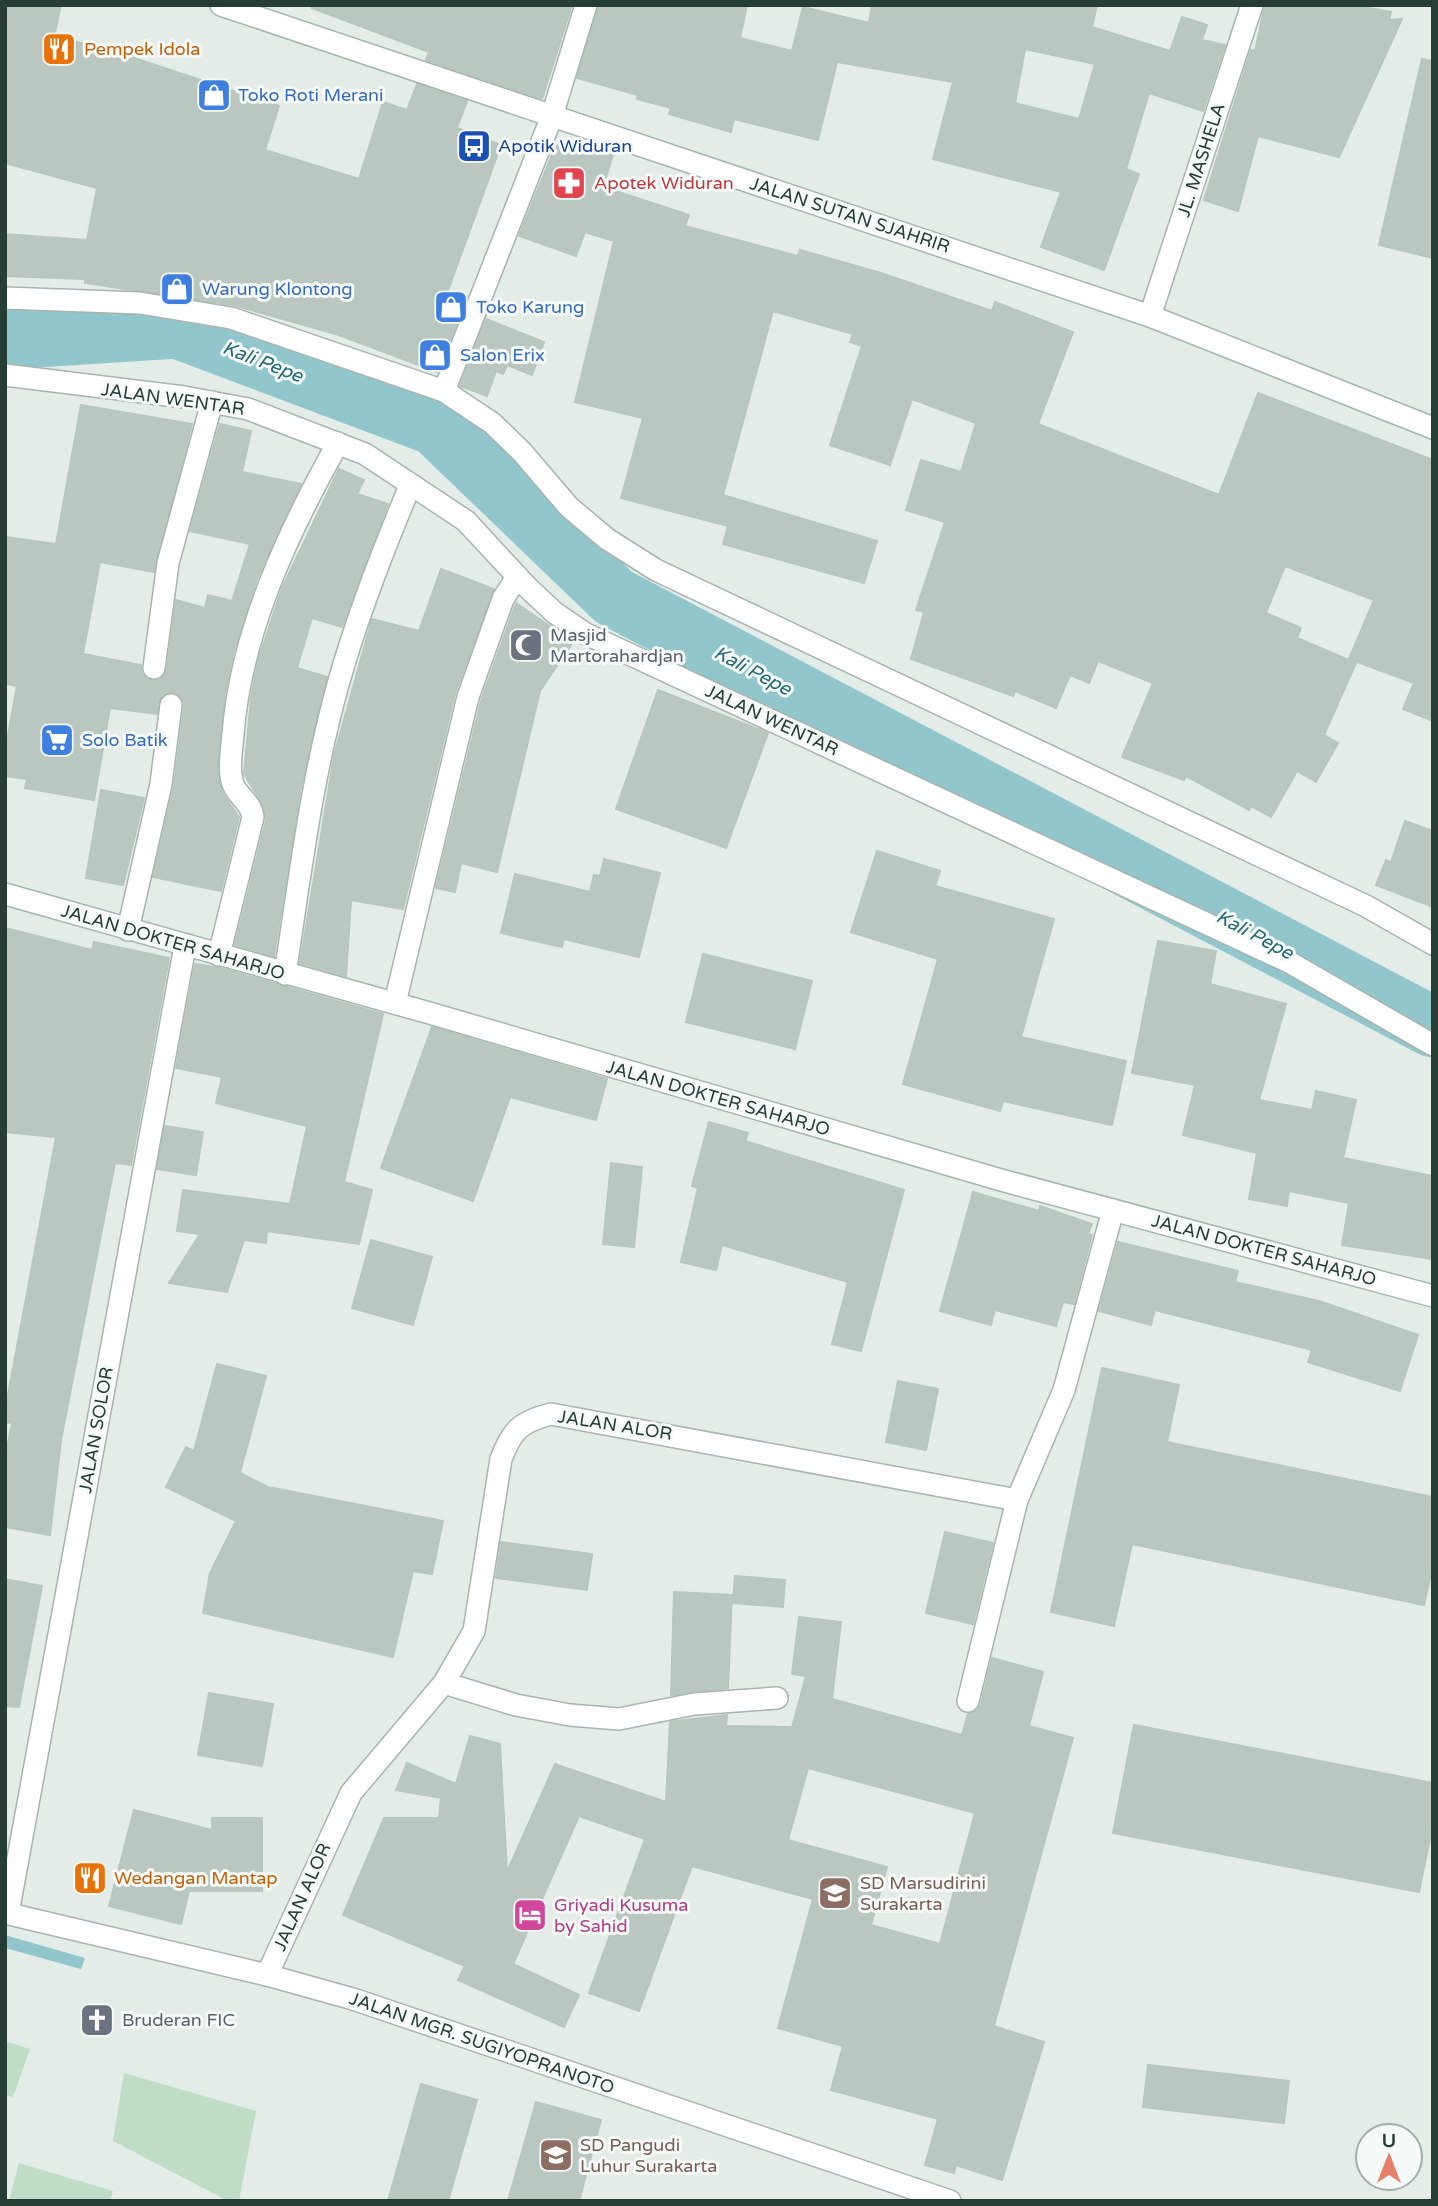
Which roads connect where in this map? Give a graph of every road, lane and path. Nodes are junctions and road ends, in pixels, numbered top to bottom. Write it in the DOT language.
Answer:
graph roads {
  1 [pos="221,5"];
  2 [pos="586,5"];
  3 [pos="1252,5"];
  4 [pos="552,116"];
  5 [pos="5,298"];
  6 [pos="1150,316"];
  7 [pos="5,375"];
  8 [pos="444,391"];
  9 [pos="212,402"];
  10 [pos="1433,428"];
  11 [pos="338,443"];
  12 [pos="410,486"];
  13 [pos="517,577"];
  14 [pos="154,668"];
  15 [pos="172,705"];
  16 [pos="5,894"];
  17 [pos="128,930"];
  18 [pos="1433,944"];
  19 [pos="185,946"];
  20 [pos="219,956"];
  21 [pos="285,974"];
  22 [pos="395,1003"];
  23 [pos="1433,1045"];
  24 [pos="1113,1210"];
  25 [pos="1433,1296"];
  26 [pos="1017,1500"];
  27 [pos="444,1683"];
  28 [pos="777,1698"];
  29 [pos="968,1701"];
  30 [pos="6,1913"];
  31 [pos="267,1975"];
  32 [pos="950,2201"];
  1 -- 4 [label="street, JALAN SUTAN SJAHRIR"];
  2 -- 4 [label="street"];
  3 -- 6 [label="street, JL. MASHELA"];
  4 -- 6 [label="street, JALAN SUTAN SJAHRIR"];
  4 -- 8 [label="street"];
  5 -- 8 [label="street"];
  6 -- 10 [label="street, JALAN SUTAN SJAHRIR"];
  7 -- 9 [label="street, JALAN WENTAR"];
  8 -- 18 [label="street"];
  9 -- 11 [label="street, JALAN WENTAR"];
  9 -- 14 [label="street"];
  11 -- 12 [label="street, JALAN WENTAR"];
  11 -- 20 [label="street"];
  12 -- 13 [label="street, JALAN WENTAR"];
  12 -- 21 [label="street"];
  13 -- 22 [label="street"];
  13 -- 23 [label="street, JALAN WENTAR"];
  15 -- 17 [label="street"];
  16 -- 17 [label="street, JALAN DOKTER SAHARJO"];
  17 -- 19 [label="street, JALAN DOKTER SAHARJO"];
  19 -- 20 [label="street, JALAN DOKTER SAHARJO"];
  19 -- 30 [label="street, JALAN SOLOR"];
  20 -- 21 [label="street, JALAN DOKTER SAHARJO"];
  21 -- 22 [label="street, JALAN DOKTER SAHARJO"];
  22 -- 24 [label="street, JALAN DOKTER SAHARJO"];
  24 -- 25 [label="street, JALAN DOKTER SAHARJO"];
  24 -- 26 [label="street"];
  26 -- 27 [label="street, JALAN ALOR"];
  26 -- 29 [label="street"];
  27 -- 28 [label="street"];
  27 -- 31 [label="street, JALAN ALOR"];
  30 -- 31 [label="street, JALAN MGR. SUGIYOPRANOTO"];
  31 -- 32 [label="street, JALAN MGR. SUGIYOPRANOTO"];
}
